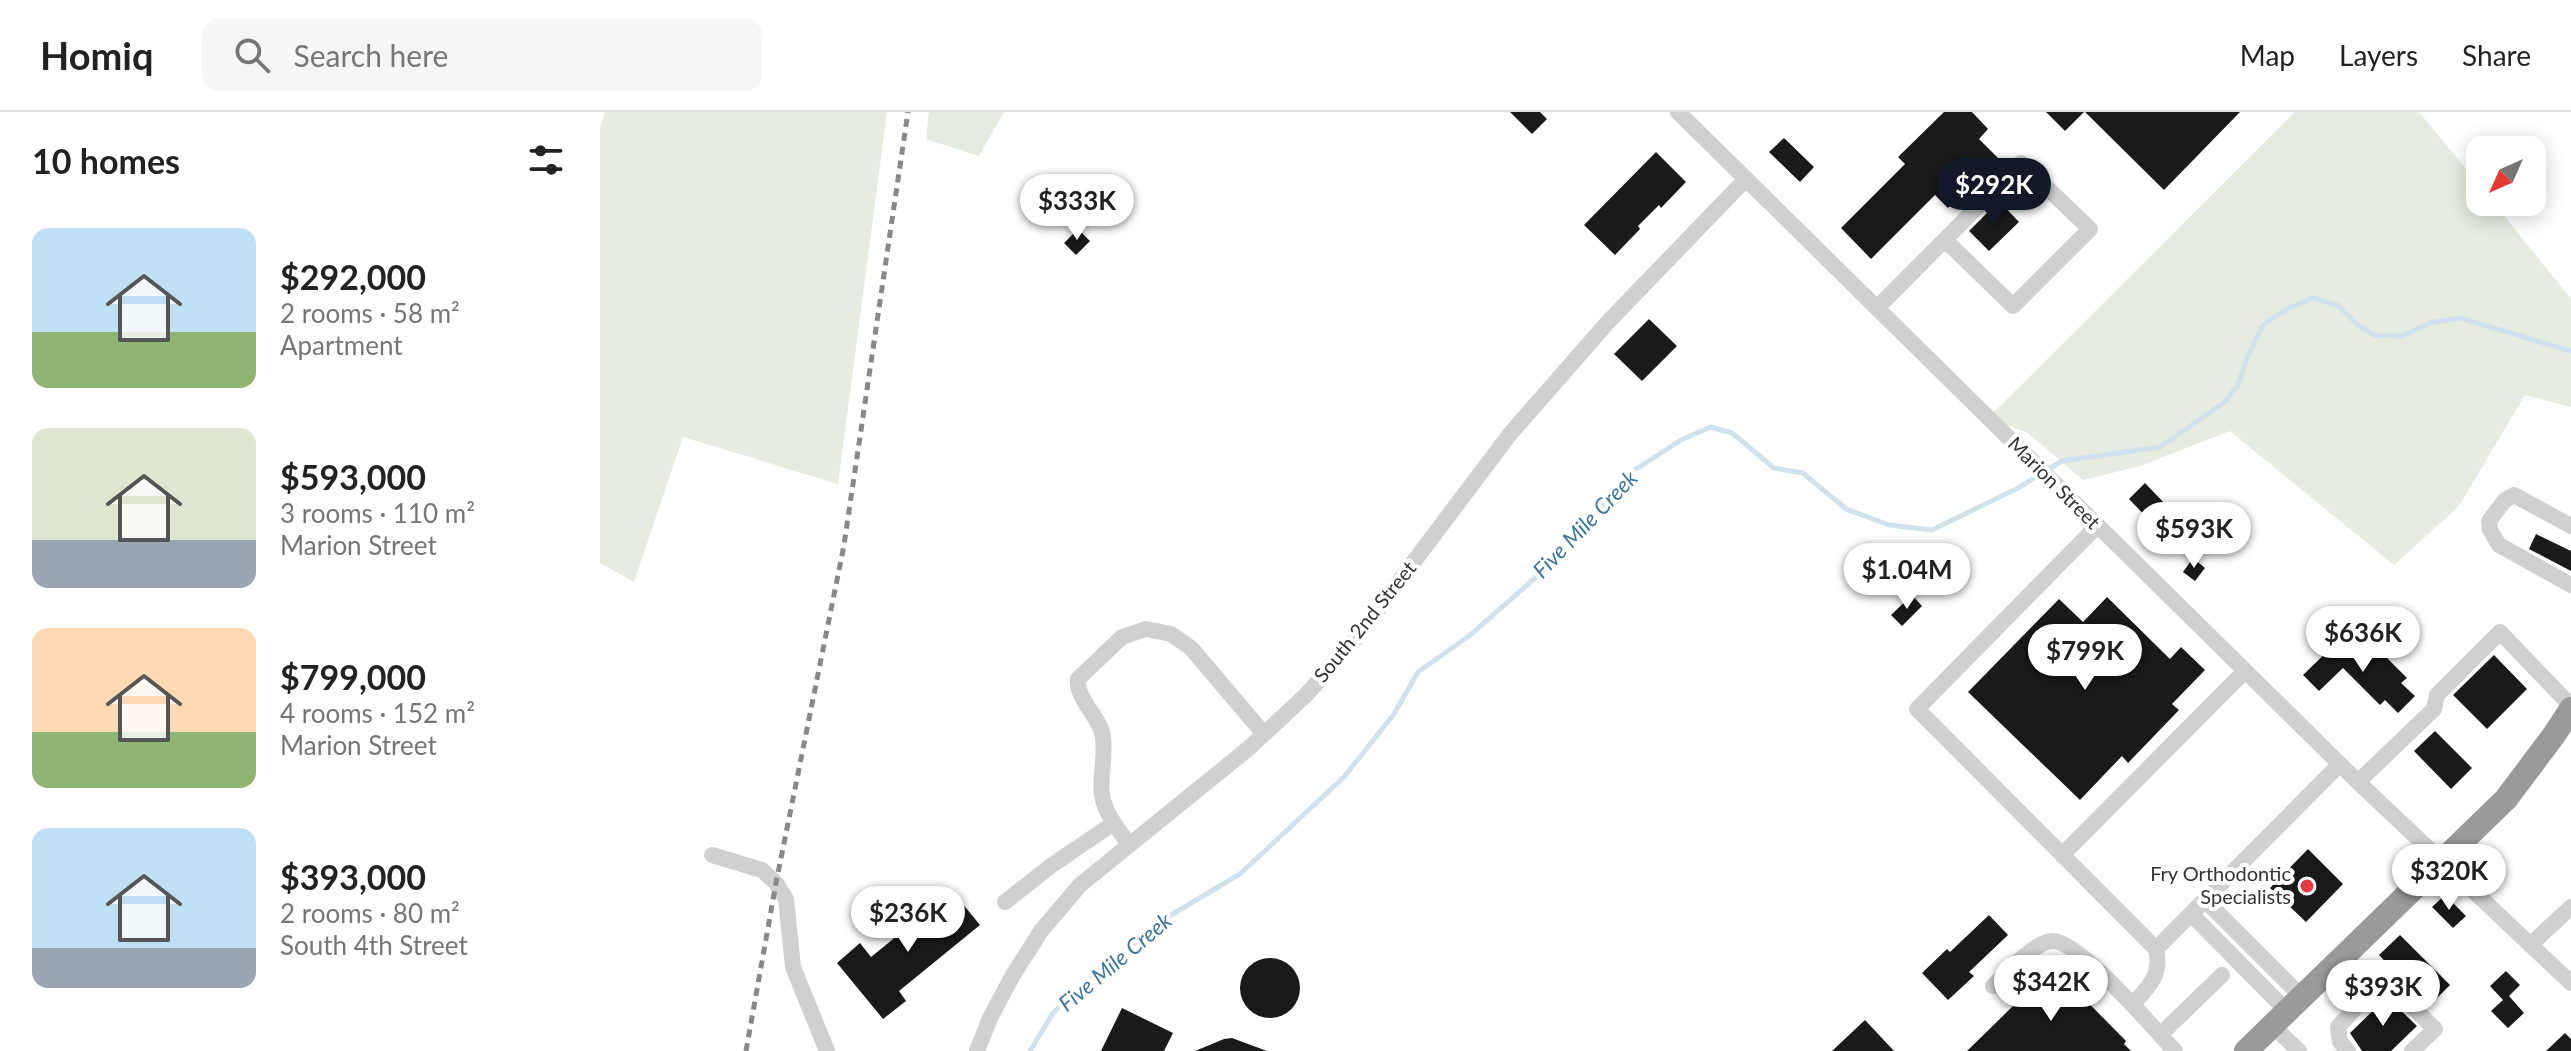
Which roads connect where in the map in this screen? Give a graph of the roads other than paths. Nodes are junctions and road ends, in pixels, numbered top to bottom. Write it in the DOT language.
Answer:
graph roads {
  1 [pos="1678,112"];
  2 [pos="1746,179"];
  3 [pos="1945,240"];
  4 [pos="1877,308"];
  5 [pos="2097,526"];
  6 [pos="2571,526"];
  7 [pos="2571,585"];
  8 [pos="2245,671"];
  9 [pos="2571,707"];
  10 [pos="1264,734"];
  11 [pos="2340,764"];
  12 [pos="2358,782"];
  13 [pos="1114,823"];
  14 [pos="1129,845"];
  15 [pos="712,855"];
  16 [pos="2062,855"];
  17 [pos="2442,862"];
  18 [pos="2205,900"];
  19 [pos="1005,902"];
  20 [pos="2571,907"];
  21 [pos="2191,914"];
  22 [pos="2530,945"];
  23 [pos="2156,949"];
  24 [pos="2344,956"];
  25 [pos="2222,975"];
  26 [pos="2571,983"];
  27 [pos="1993,986"];
  28 [pos="2374,988"];
  29 [pos="2132,1005"];
  30 [pos="2287,1011"];
  31 [pos="2160,1035"];
  32 [pos="827,1051"];
  33 [pos="977,1051"];
  34 [pos="2175,1051"];
  35 [pos="2246,1051"];
  36 [pos="2299,1051"];
  37 [pos="2348,1051"];
  38 [pos="2412,1051"];
  1 -- 2 [label="street, Marion Street"];
  2 -- 4 [label="street, Marion Street"];
  2 -- 10 [label="street, South 2nd Street"];
  3 -- 3 [label="street"];
  3 -- 4 [label="street"];
  4 -- 5 [label="street, Marion Street"];
  5 -- 8 [label="street, Marion Street"];
  5 -- 16 [label="street"];
  6 -- 7 [label="street"];
  8 -- 11 [label="street, Marion Street"];
  8 -- 16 [label="street"];
  9 -- 12 [label="street"];
  9 -- 17 [label="highway"];
  10 -- 13 [label="street"];
  10 -- 14 [label="street, South 2nd Street"];
  11 -- 12 [label="street, Marion Street"];
  11 -- 18 [label="street"];
  12 -- 17 [label="street, Marion Street"];
  13 -- 14 [label="street"];
  13 -- 19 [label="street"];
  14 -- 33 [label="street, South 2nd Street"];
  15 -- 32 [label="street"];
  16 -- 23 [label="street"];
  17 -- 22 [label="street, Marion Street"];
  17 -- 24 [label="highway"];
  18 -- 21 [label="street"];
  18 -- 30 [label="street"];
  20 -- 22 [label="street"];
  21 -- 23 [label="street"];
  21 -- 30 [label="street"];
  22 -- 26 [label="street, Marion Street"];
  23 -- 29 [label="street"];
  24 -- 28 [label="street"];
  24 -- 30 [label="highway"];
  25 -- 31 [label="street"];
  27 -- 29 [label="street"];
  28 -- 37 [label="street"];
  28 -- 38 [label="street"];
  29 -- 31 [label="street"];
  30 -- 35 [label="highway"];
  30 -- 36 [label="street"];
  31 -- 34 [label="street"];
}
